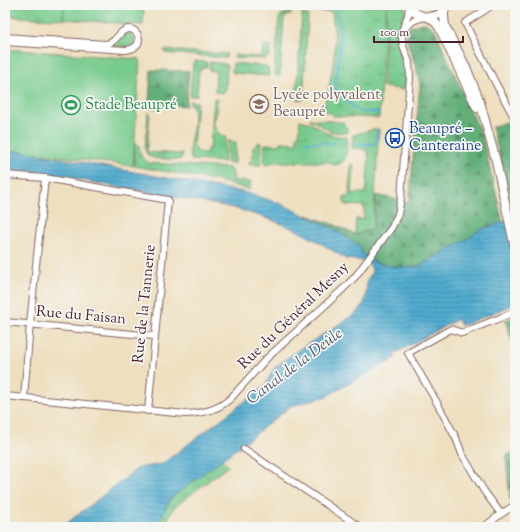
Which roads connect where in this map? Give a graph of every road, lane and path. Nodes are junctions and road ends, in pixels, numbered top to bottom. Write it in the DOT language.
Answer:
graph roads {
  1 [pos="409,5"];
  2 [pos="493,5"];
  3 [pos="446,8"];
  4 [pos="425,17"];
  5 [pos="402,31"];
  6 [pos="5,37"];
  7 [pos="5,42"];
  8 [pos="513,115"];
  9 [pos="496,162"];
  10 [pos="5,175"];
  11 [pos="45,178"];
  12 [pos="515,248"];
  13 [pos="515,312"];
  14 [pos="5,322"];
  15 [pos="30,324"];
  16 [pos="154,336"];
  17 [pos="5,396"];
  18 [pos="24,398"];
  19 [pos="148,411"];
  20 [pos="244,448"];
  21 [pos="515,506"];
  22 [pos="504,512"];
  23 [pos="360,527"];
  24 [pos="484,527"];
  1 -- 4 [label="main road"];
  1 -- 5 [label="street, Rue du Général Mesny"];
  2 -- 8 [label="street"];
  3 -- 4 [label="main road"];
  3 -- 9 [label="main road"];
  4 -- 5 [label="street"];
  4 -- 9 [label="main road"];
  5 -- 19 [label="street, Rue du Général Mesny"];
  6 -- 7 [label="street"];
  9 -- 12 [label="main road"];
  10 -- 11 [label="street"];
  11 -- 15 [label="street"];
  11 -- 16 [label="street, Rue de la Tannerie"];
  13 -- 22 [label="street"];
  14 -- 15 [label="street, Rue du Faisan"];
  15 -- 16 [label="street, Rue du Faisan"];
  15 -- 18 [label="street"];
  16 -- 19 [label="street, Rue de la Tannerie"];
  17 -- 18 [label="street, Rue du Général Mesny"];
  18 -- 19 [label="street, Rue du Général Mesny"];
  20 -- 23 [label="street"];
  21 -- 22 [label="street"];
  22 -- 24 [label="street"];
}
